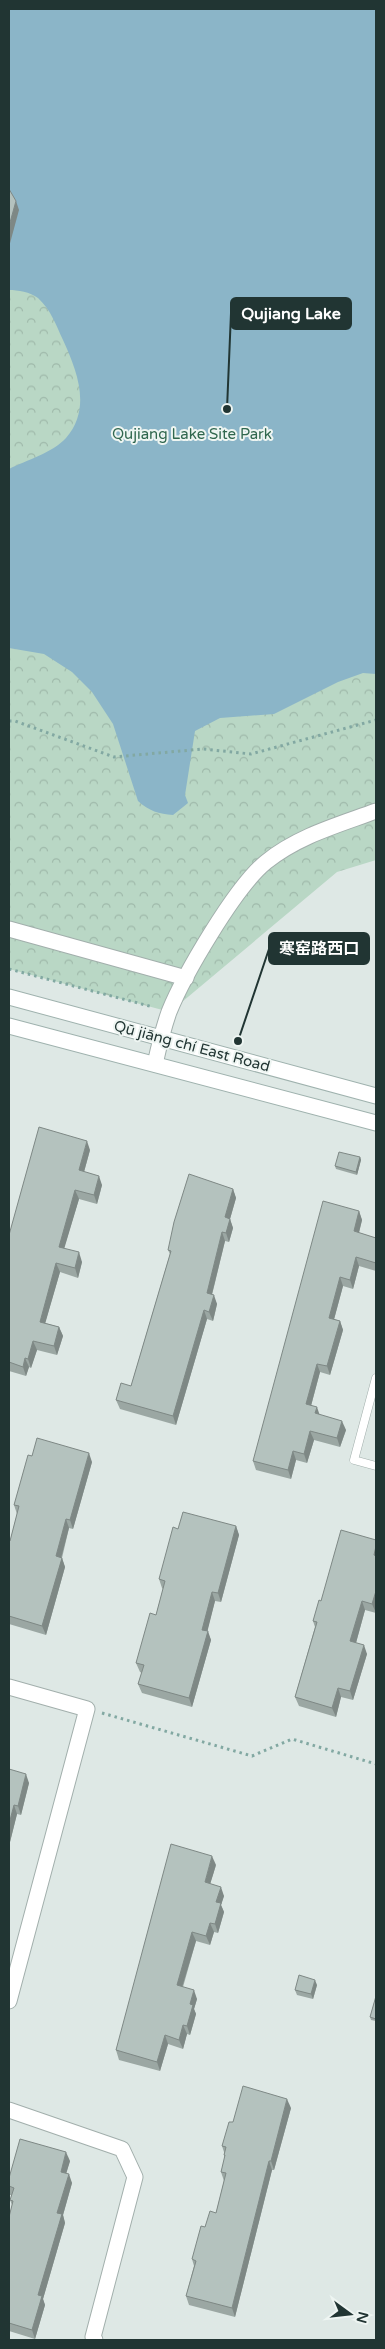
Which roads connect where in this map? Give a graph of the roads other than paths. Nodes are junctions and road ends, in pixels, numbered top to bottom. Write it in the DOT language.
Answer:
graph roads {
  1 [pos="376,811"];
  2 [pos="9,930"];
  3 [pos="186,978"];
  4 [pos="9,997"];
  5 [pos="9,1026"];
  6 [pos="161,1038"];
  7 [pos="155,1064"];
  8 [pos="376,1096"];
  9 [pos="376,1123"];
  10 [pos="376,1378"];
  11 [pos="376,1466"];
  12 [pos="9,1687"];
  13 [pos="9,2001"];
  14 [pos="9,2110"];
  15 [pos="95,2340"];
  1 -- 3 [label="street"];
  2 -- 3 [label="street"];
  3 -- 6 [label="street"];
  4 -- 6 [label="street, Qū jiāng chí East Road"];
  5 -- 7 [label="street, Qū jiāng chí East Road"];
  6 -- 7 [label="street"];
  6 -- 8 [label="street, Qū jiāng chí East Road"];
  7 -- 9 [label="street, Qū jiāng chí East Road"];
  10 -- 11 [label="lane"];
  12 -- 13 [label="street"];
  14 -- 15 [label="street"];
}
